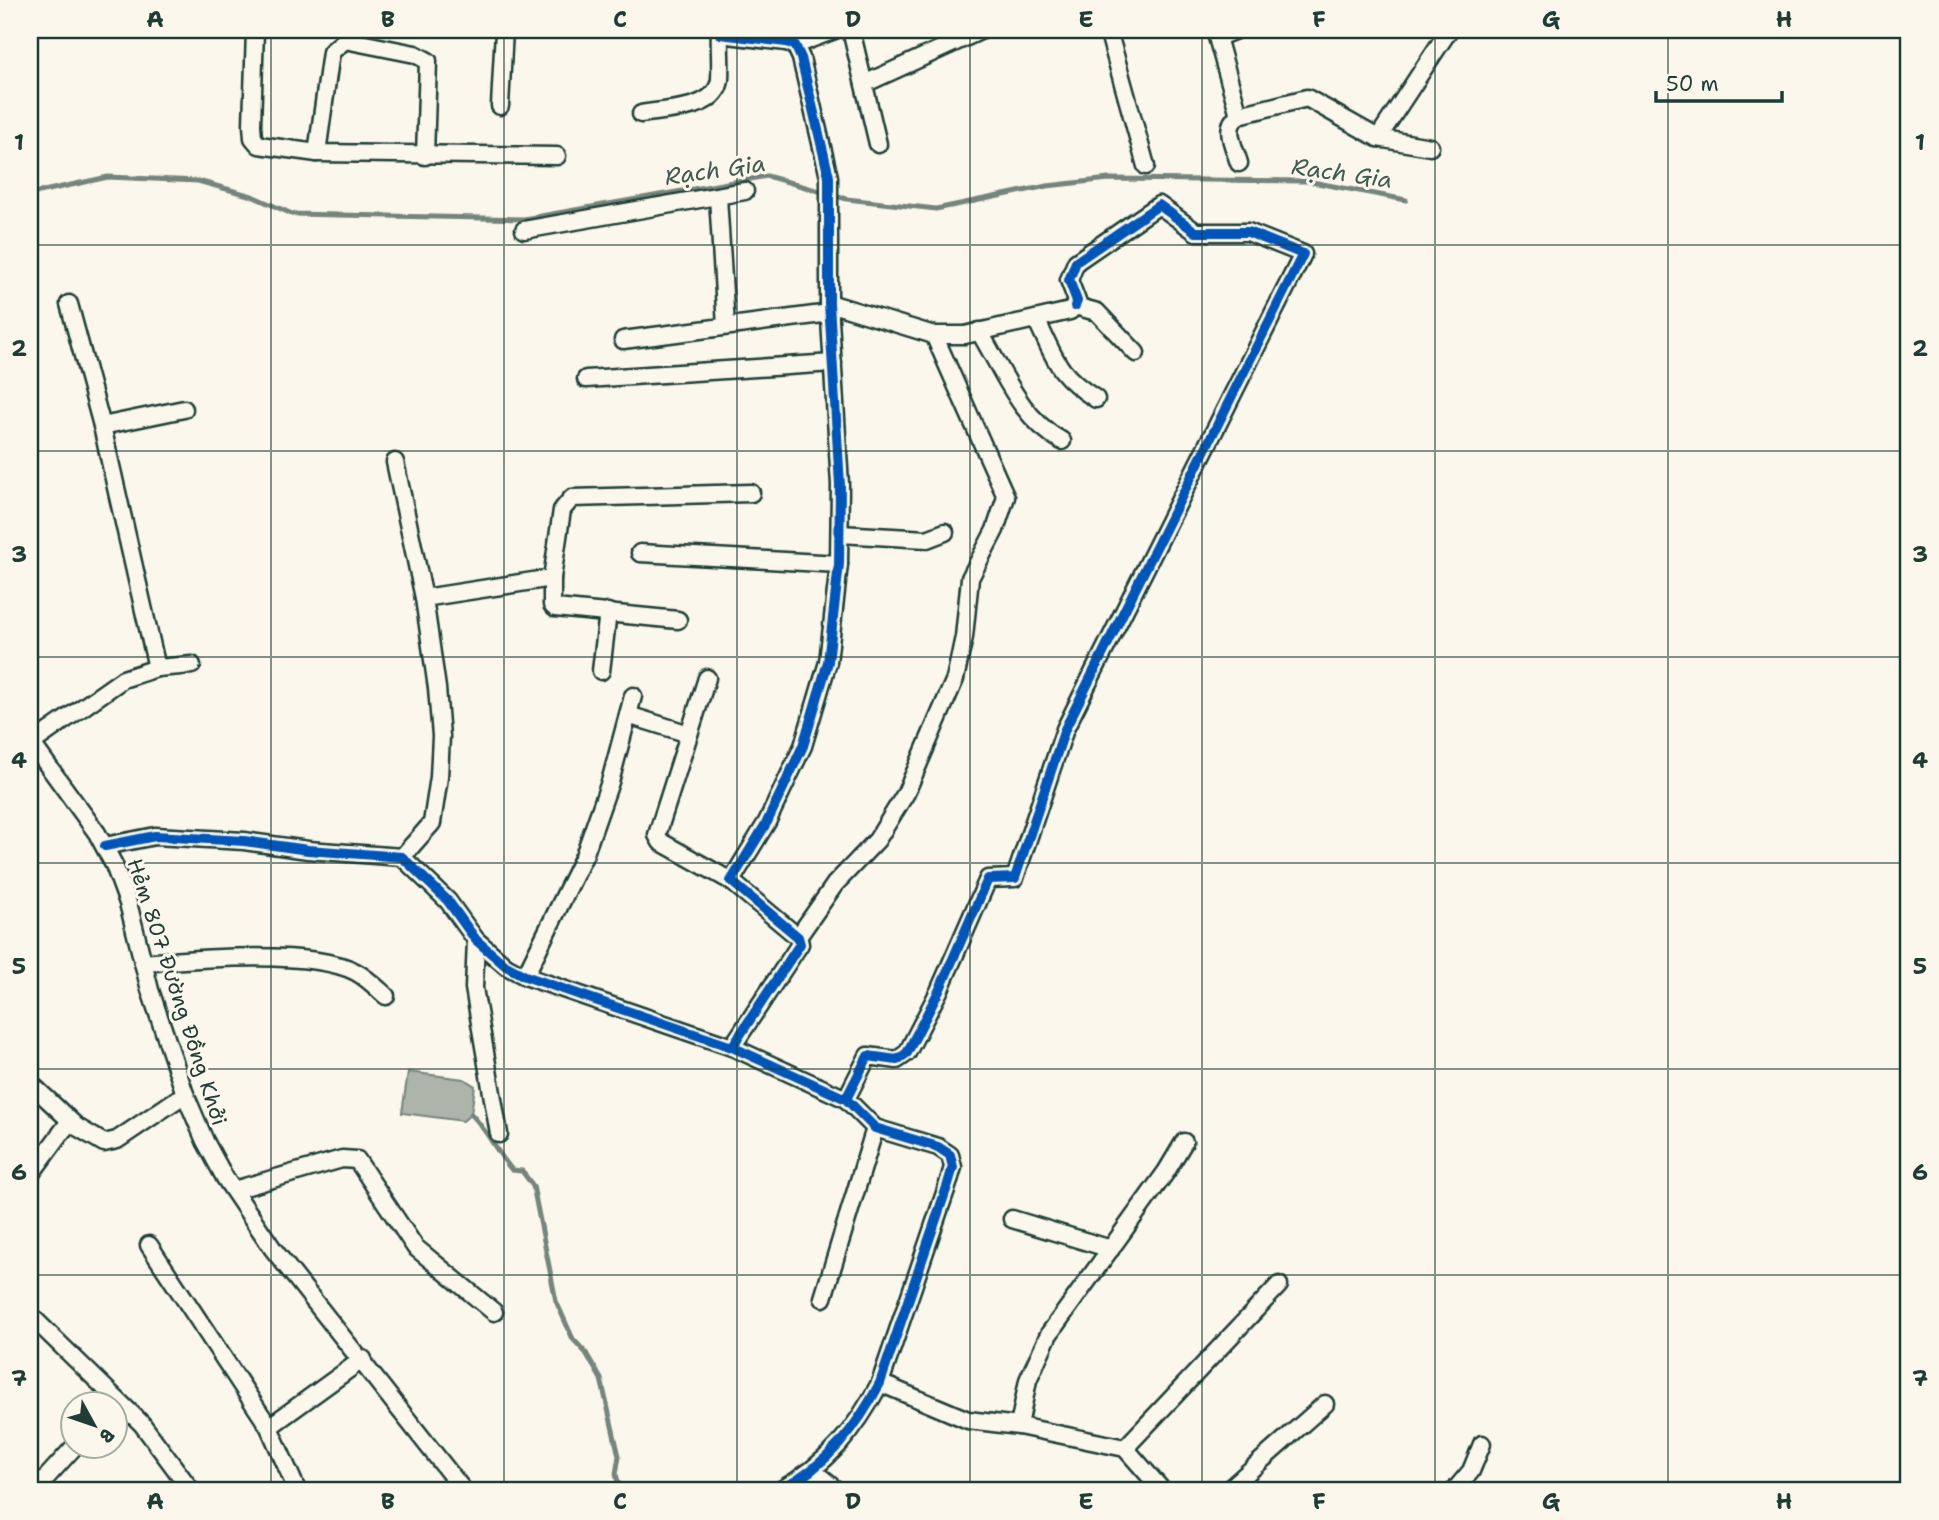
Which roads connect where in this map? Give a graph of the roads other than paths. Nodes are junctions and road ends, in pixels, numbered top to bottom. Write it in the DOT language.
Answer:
graph roads {
  1 [pos="255,30"];
  2 [pos="504,30"];
  3 [pos="835,30"];
  4 [pos="851,30"];
  5 [pos="982,30"];
  6 [pos="1108,30"];
  7 [pos="1236,30"];
  8 [pos="1448,30"];
  9 [pos="720,32"];
  10 [pos="1217,33"];
  11 [pos="795,45"];
  12 [pos="864,84"];
  13 [pos="500,106"];
  14 [pos="641,114"];
  15 [pos="1240,115"];
  16 [pos="1378,138"];
  17 [pos="878,144"];
  18 [pos="1430,148"];
  19 [pos="317,153"];
  20 [pos="425,156"];
  21 [pos="557,156"];
  22 [pos="1239,163"];
  23 [pos="1146,166"];
  24 [pos="745,191"];
  25 [pos="718,197"];
  26 [pos="524,230"];
  27 [pos="69,304"];
  28 [pos="1075,306"];
  29 [pos="829,308"];
  30 [pos="1036,319"];
  31 [pos="726,327"];
  32 [pos="979,331"];
  33 [pos="934,335"];
  34 [pos="623,340"];
  35 [pos="1136,352"];
  36 [pos="833,363"];
  37 [pos="586,379"];
  38 [pos="1096,399"];
  39 [pos="184,409"];
  40 [pos="102,426"];
  41 [pos="1062,441"];
  42 [pos="395,462"];
  43 [pos="751,493"];
  44 [pos="945,532"];
  45 [pos="839,534"];
  46 [pos="640,553"];
  47 [pos="839,564"];
  48 [pos="552,578"];
  49 [pos="424,598"];
  50 [pos="608,612"];
  51 [pos="678,620"];
  52 [pos="192,665"];
  53 [pos="157,668"];
  54 [pos="601,671"];
  55 [pos="707,678"];
  56 [pos="633,696"];
  57 [pos="628,715"];
  58 [pos="689,734"];
  59 [pos="31,742"];
  60 [pos="105,846"];
  61 [pos="402,857"];
  62 [pos="731,881"];
  63 [pos="798,937"];
  64 [pos="475,940"];
  65 [pos="143,963"];
  66 [pos="525,976"];
  67 [pos="386,996"];
  68 [pos="732,1047"];
  69 [pos="30,1083"];
  70 [pos="185,1094"];
  71 [pos="846,1099"];
  72 [pos="70,1121"];
  73 [pos="875,1128"];
  74 [pos="499,1134"];
  75 [pos="1184,1142"];
  76 [pos="30,1175"];
  77 [pos="234,1190"];
  78 [pos="1012,1219"];
  79 [pos="149,1245"];
  80 [pos="1111,1249"];
  81 [pos="1279,1285"];
  82 [pos="823,1298"];
  83 [pos="494,1312"];
  84 [pos="30,1315"];
  85 [pos="363,1359"];
  86 [pos="880,1383"];
  87 [pos="103,1390"];
  88 [pos="1325,1404"];
  89 [pos="130,1416"];
  90 [pos="1019,1426"];
  91 [pos="270,1427"];
  92 [pos="1482,1444"];
  93 [pos="1125,1448"];
  94 [pos="63,1460"];
  95 [pos="812,1471"];
  96 [pos="34,1490"];
  97 [pos="191,1490"];
  98 [pos="297,1490"];
  99 [pos="463,1490"];
  100 [pos="781,1490"];
  101 [pos="836,1490"];
  102 [pos="1162,1490"];
  103 [pos="1228,1490"];
  104 [pos="1455,1490"];
  1 -- 19 [label="street"];
  2 -- 13 [label="street"];
  3 -- 11 [label="street"];
  4 -- 12 [label="street"];
  5 -- 12 [label="street"];
  6 -- 23 [label="street"];
  7 -- 10 [label="street"];
  8 -- 16 [label="street"];
  9 -- 11 [label="street"];
  9 -- 14 [label="street"];
  10 -- 15 [label="street"];
  11 -- 29 [label="street"];
  12 -- 17 [label="street"];
  15 -- 16 [label="street"];
  15 -- 22 [label="street"];
  16 -- 18 [label="street"];
  19 -- 20 [label="street"];
  19 -- 20 [label="street"];
  20 -- 21 [label="street"];
  24 -- 25 [label="street"];
  25 -- 26 [label="street"];
  25 -- 31 [label="street"];
  27 -- 40 [label="street"];
  28 -- 30 [label="street"];
  28 -- 35 [label="street"];
  28 -- 71 [label="street"];
  29 -- 31 [label="street"];
  29 -- 33 [label="street"];
  29 -- 36 [label="street"];
  30 -- 32 [label="street"];
  30 -- 38 [label="street"];
  31 -- 34 [label="street"];
  32 -- 33 [label="street"];
  32 -- 41 [label="street"];
  33 -- 63 [label="street"];
  36 -- 37 [label="street"];
  36 -- 45 [label="street"];
  39 -- 40 [label="street"];
  40 -- 53 [label="street"];
  42 -- 49 [label="street"];
  43 -- 48 [label="street"];
  44 -- 45 [label="street"];
  45 -- 47 [label="street"];
  46 -- 47 [label="street"];
  47 -- 62 [label="street"];
  48 -- 49 [label="street"];
  48 -- 50 [label="street"];
  49 -- 61 [label="street"];
  50 -- 51 [label="street"];
  50 -- 54 [label="street"];
  52 -- 53 [label="street"];
  53 -- 59 [label="street"];
  55 -- 58 [label="street"];
  56 -- 57 [label="street"];
  57 -- 58 [label="street"];
  57 -- 66 [label="street"];
  58 -- 62 [label="street"];
  59 -- 60 [label="street, Hẻm 807 Đường Đồng Khởi"];
  60 -- 61 [label="street"];
  60 -- 65 [label="street, Hẻm 807 Đường Đồng Khởi"];
  61 -- 64 [label="street"];
  62 -- 63 [label="street"];
  63 -- 68 [label="street"];
  64 -- 66 [label="street"];
  64 -- 74 [label="street"];
  65 -- 67 [label="street"];
  65 -- 70 [label="street, Hẻm 807 Đường Đồng Khởi"];
  66 -- 68 [label="street"];
  68 -- 71 [label="street"];
  69 -- 72 [label="street"];
  70 -- 72 [label="street"];
  70 -- 77 [label="street, Hẻm 807 Đường Đồng Khởi"];
  71 -- 73 [label="street"];
  72 -- 76 [label="street"];
  73 -- 82 [label="street"];
  73 -- 86 [label="street"];
  75 -- 80 [label="street"];
  77 -- 83 [label="street"];
  77 -- 85 [label="street, Hẻm 807 Đường Đồng Khởi"];
  78 -- 80 [label="street"];
  79 -- 91 [label="street"];
  80 -- 90 [label="street"];
  81 -- 93 [label="street"];
  84 -- 87 [label="street"];
  85 -- 91 [label="street"];
  85 -- 99 [label="street, Hẻm 807 Đường Đồng Khởi"];
  86 -- 90 [label="street"];
  86 -- 95 [label="street"];
  88 -- 103 [label="street"];
  89 -- 97 [label="street"];
  90 -- 93 [label="street"];
  91 -- 98 [label="street"];
  92 -- 104 [label="street"];
  93 -- 102 [label="street"];
  94 -- 96 [label="street"];
  95 -- 100 [label="street"];
  95 -- 101 [label="street"];
}
